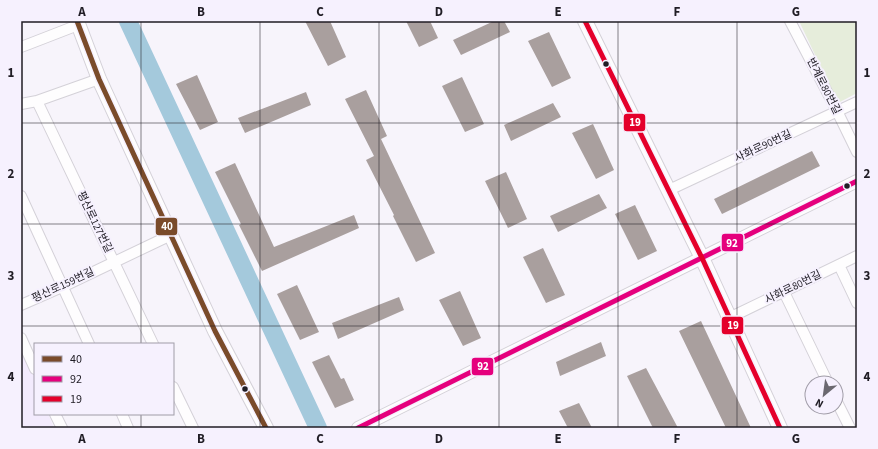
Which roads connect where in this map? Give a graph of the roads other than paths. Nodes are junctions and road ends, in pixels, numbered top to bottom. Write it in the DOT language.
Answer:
graph roads {
  1 [pos="586,21"];
  2 [pos="790,21"];
  3 [pos="78,23"];
  4 [pos="21,47"];
  5 [pos="99,79"];
  6 [pos="37,101"];
  7 [pos="857,102"];
  8 [pos="21,104"];
  9 [pos="837,111"];
  10 [pos="857,152"];
  11 [pos="857,181"];
  12 [pos="669,190"];
  13 [pos="21,196"];
  14 [pos="171,235"];
  15 [pos="857,256"];
  16 [pos="702,258"];
  17 [pos="114,262"];
  18 [pos="839,265"];
  19 [pos="62,287"];
  20 [pos="784,292"];
  21 [pos="857,302"];
  22 [pos="21,305"];
  23 [pos="729,318"];
  24 [pos="21,338"];
  25 [pos="89,343"];
  26 [pos="153,343"];
  27 [pos="34,367"];
  28 [pos="824,375"];
  29 [pos="174,389"];
  30 [pos="56,415"];
  31 [pos="122,415"];
  32 [pos="844,415"];
  33 [pos="62,428"];
  34 [pos="128,428"];
  35 [pos="193,428"];
  36 [pos="266,428"];
  37 [pos="358,428"];
  38 [pos="780,428"];
  39 [pos="850,428"];
  1 -- 12 [label="main road"];
  2 -- 9 [label="street, 반계로80번길"];
  3 -- 4 [label="street"];
  3 -- 5 [label="main road"];
  5 -- 6 [label="street"];
  5 -- 14 [label="main road"];
  6 -- 8 [label="street"];
  6 -- 17 [label="street, 평산로127번길"];
  7 -- 9 [label="street, 사화로90번길"];
  9 -- 10 [label="street, 반계로80번길"];
  9 -- 12 [label="street, 사화로90번길"];
  11 -- 16 [label="street"];
  12 -- 16 [label="main road"];
  13 -- 19 [label="street"];
  14 -- 17 [label="street, 평산로159번길"];
  14 -- 36 [label="main road"];
  15 -- 18 [label="street, 사화로80번길"];
  16 -- 23 [label="main road"];
  16 -- 37 [label="street"];
  17 -- 19 [label="street, 평산로159번길"];
  17 -- 26 [label="street, 평산로127번길"];
  18 -- 20 [label="street, 사화로80번길"];
  18 -- 21 [label="street"];
  19 -- 22 [label="street, 평산로159번길"];
  19 -- 25 [label="street"];
  20 -- 23 [label="street, 사화로80번길"];
  20 -- 28 [label="street"];
  23 -- 38 [label="main road"];
  24 -- 27 [label="street"];
  29 -- 35 [label="street"];
  30 -- 33 [label="street"];
  31 -- 34 [label="street"];
  32 -- 39 [label="street"];
}
